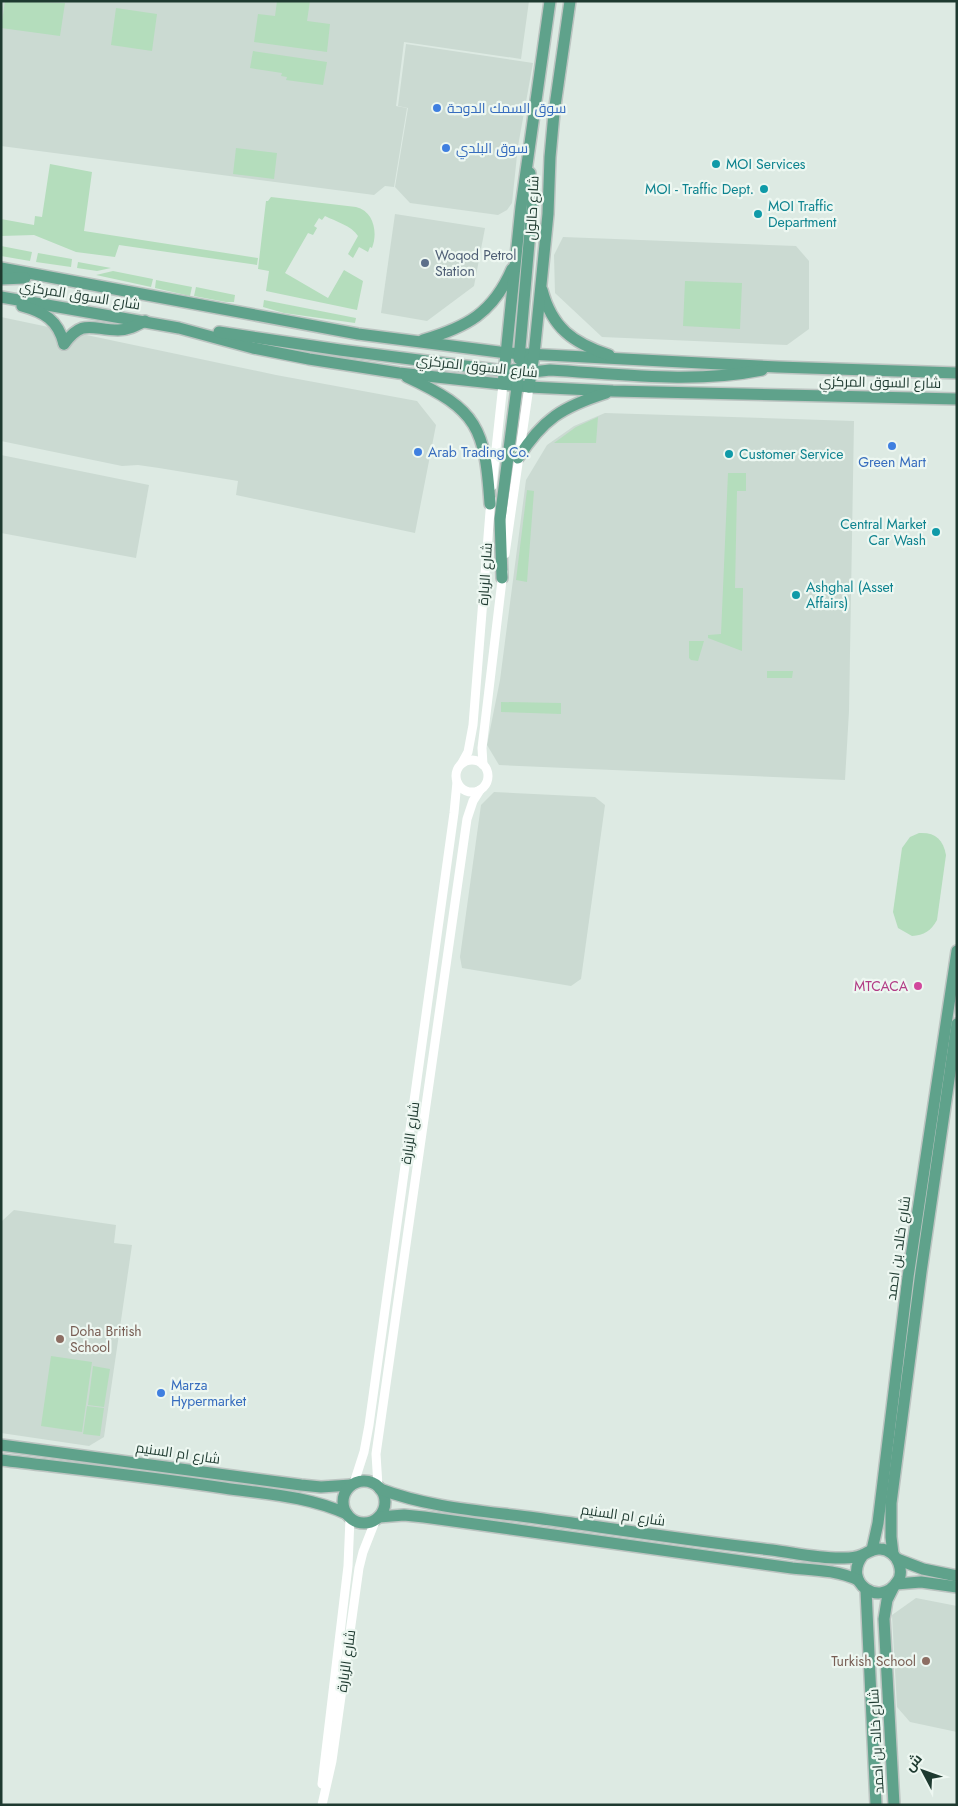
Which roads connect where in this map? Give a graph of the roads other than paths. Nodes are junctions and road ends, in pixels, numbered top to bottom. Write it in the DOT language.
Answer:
graph roads {
  1 [pos="550,1"];
  2 [pos="570,1"];
  3 [pos="529,146"];
  4 [pos="516,261"];
  5 [pos="1,268"];
  6 [pos="44,277"];
  7 [pos="1,279"];
  8 [pos="540,286"];
  9 [pos="1,299"];
  10 [pos="144,321"];
  11 [pos="179,328"];
  12 [pos="418,342"];
  13 [pos="507,353"];
  14 [pos="519,354"];
  15 [pos="534,355"];
  16 [pos="624,359"];
  17 [pos="778,367"];
  18 [pos="504,371"];
  19 [pos="399,373"];
  20 [pos="957,373"];
  21 [pos="522,376"];
  22 [pos="503,384"];
  23 [pos="614,391"];
  24 [pos="957,399"];
  25 [pos="518,458"];
  26 [pos="490,504"];
  27 [pos="502,578"];
  28 [pos="462,763"];
  29 [pos="484,765"];
  30 [pos="457,782"];
  31 [pos="480,790"];
  32 [pos="957,951"];
  33 [pos="957,1024"];
  34 [pos="1,1445"];
  35 [pos="1,1460"];
  36 [pos="352,1484"];
  37 [pos="379,1488"];
  38 [pos="348,1516"];
  39 [pos="377,1518"];
  40 [pos="868,1552"];
  41 [pos="895,1557"];
  42 [pos="957,1576"];
  43 [pos="858,1580"];
  44 [pos="894,1586"];
  45 [pos="957,1587"];
  46 [pos="866,1590"];
  47 [pos="322,1805"];
  48 [pos="876,1805"];
  49 [pos="894,1805"];
  1 -- 3 [label="main road, شارع حالول"];
  2 -- 8 [label="main road, شارع حالول"];
  3 -- 4 [label="main road, شارع حالول"];
  3 -- 14 [label="main road"];
  4 -- 12 [label="main road"];
  4 -- 13 [label="main road, شارع حالول"];
  5 -- 6 [label="main road, شارع السوق المركزي"];
  6 -- 7 [label="main road"];
  6 -- 12 [label="main road, شارع السوق المركزي"];
  8 -- 15 [label="main road, شارع حالول"];
  8 -- 16 [label="main road"];
  9 -- 10 [label="main road, شارع السوق المركزي"];
  9 -- 10 [label="main road"];
  10 -- 11 [label="main road, شارع السوق المركزي"];
  11 -- 18 [label="main road"];
  11 -- 19 [label="main road, شارع السوق المركزي"];
  12 -- 13 [label="main road, شارع السوق المركزي"];
  13 -- 14 [label="main road, شارع السوق المركزي"];
  13 -- 18 [label="main road, شارع حالول"];
  13 -- 21 [label="main road"];
  14 -- 15 [label="main road, شارع السوق المركزي"];
  14 -- 21 [label="main road"];
  15 -- 16 [label="main road, شارع السوق المركزي"];
  15 -- 21 [label="main road"];
  16 -- 17 [label="main road, شارع السوق المركزي"];
  17 -- 20 [label="main road, شارع السوق المركزي"];
  17 -- 21 [label="main road"];
  18 -- 21 [label="main road"];
  18 -- 22 [label="main road, شارع حالول"];
  19 -- 22 [label="main road, شارع السوق المركزي"];
  19 -- 26 [label="main road"];
  21 -- 22 [label="main road, شارع السوق المركزي"];
  21 -- 23 [label="main road, شارع السوق المركزي"];
  21 -- 25 [label="street, شارع الزبارة"];
  21 -- 27 [label="main road"];
  22 -- 26 [label="street, شارع الزبارة"];
  23 -- 24 [label="main road, شارع السوق المركزي"];
  23 -- 25 [label="main road"];
  25 -- 27 [label="street, شارع الزبارة"];
  26 -- 28 [label="street, شارع الزبارة"];
  27 -- 29 [label="street, شارع الزبارة"];
  28 -- 29 [label="street"];
  28 -- 30 [label="street"];
  29 -- 31 [label="street"];
  30 -- 31 [label="street"];
  30 -- 36 [label="street, شارع الزبارة"];
  31 -- 37 [label="street, شارع الزبارة"];
  32 -- 40 [label="main road, شارع خالد بن احمد"];
  33 -- 41 [label="main road, شارع خالد بن احمد"];
  34 -- 36 [label="main road, شارع ام السنيم"];
  35 -- 38 [label="main road, شارع ام السنيم"];
  36 -- 37 [label="main road"];
  36 -- 38 [label="main road"];
  37 -- 39 [label="main road"];
  37 -- 40 [label="main road, شارع ام السنيم"];
  38 -- 39 [label="main road"];
  38 -- 47 [label="street, شارع الزبارة"];
  39 -- 43 [label="main road, شارع ام السنيم"];
  39 -- 47 [label="street, شارع الزبارة"];
  40 -- 41 [label="main road"];
  40 -- 43 [label="main road"];
  41 -- 42 [label="main road"];
  41 -- 44 [label="main road"];
  43 -- 46 [label="main road"];
  44 -- 45 [label="main road"];
  44 -- 46 [label="main road"];
  44 -- 49 [label="main road, شارع خالد بن احمد"];
  46 -- 48 [label="main road, شارع خالد بن احمد"];
}
